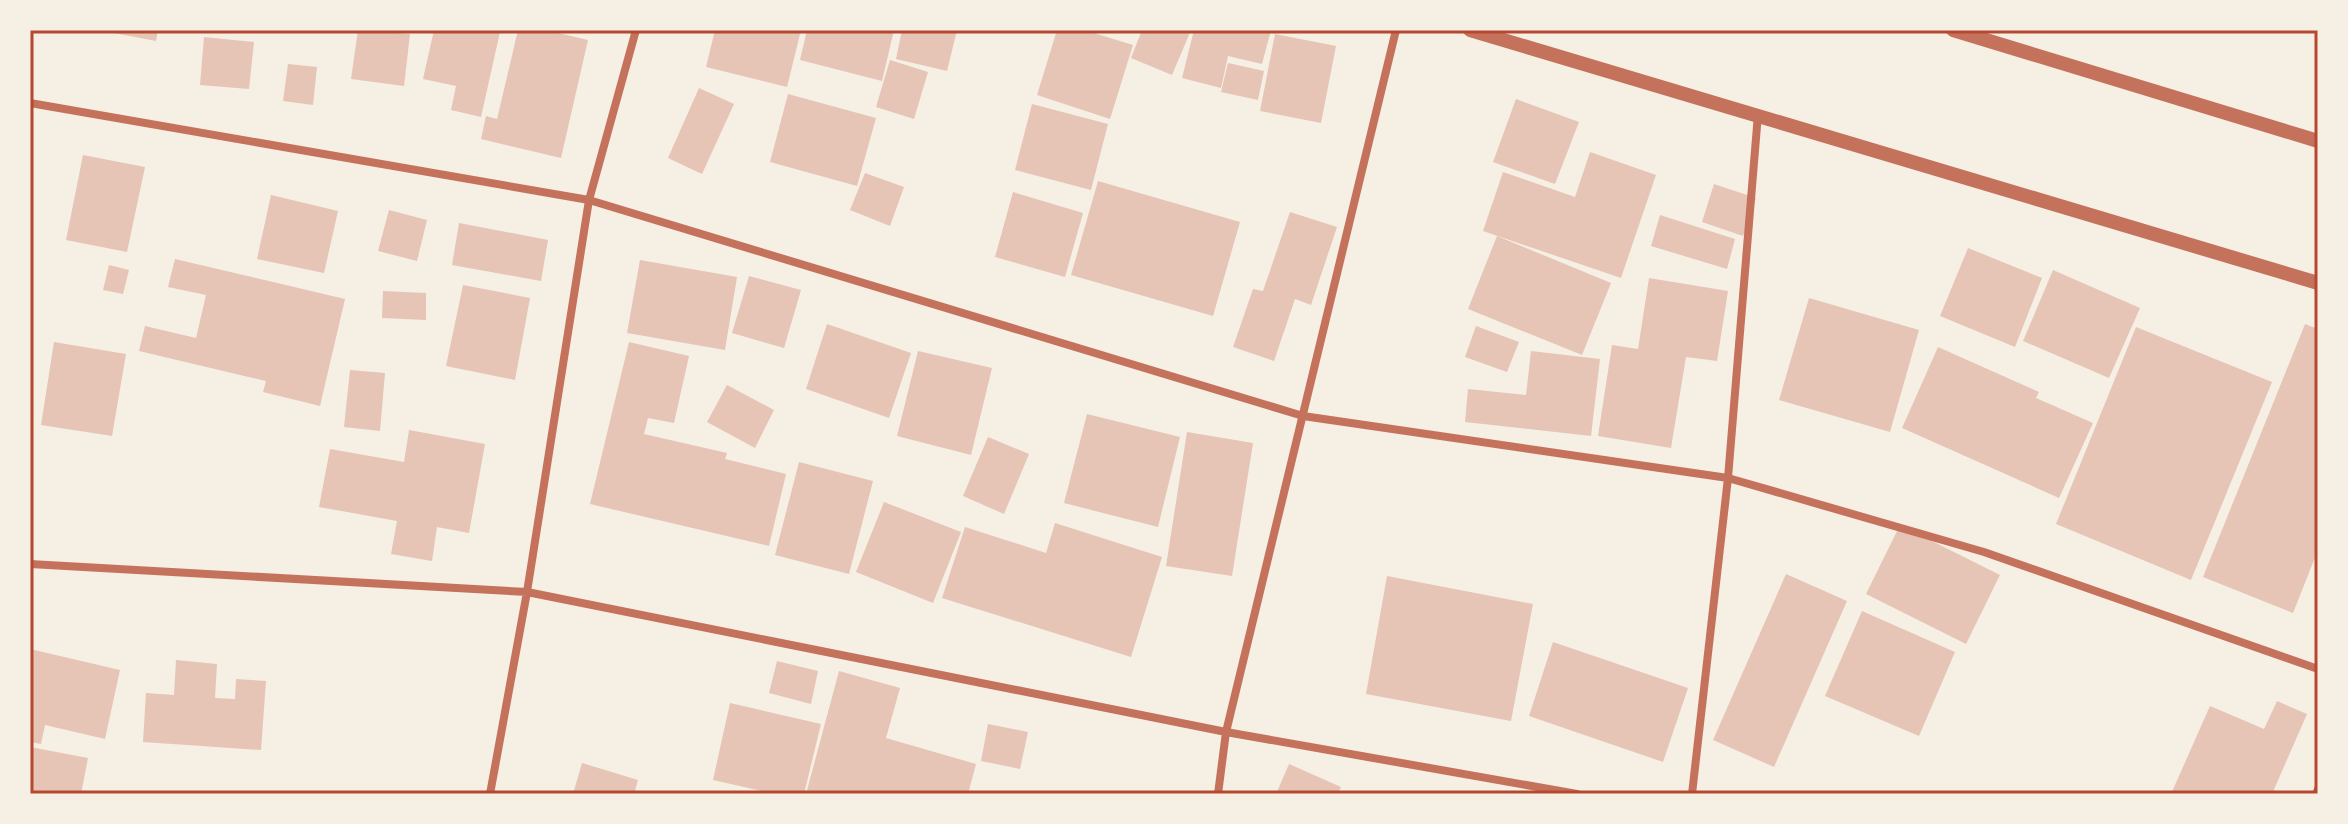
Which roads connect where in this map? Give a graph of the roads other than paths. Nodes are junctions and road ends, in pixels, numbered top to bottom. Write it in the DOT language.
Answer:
graph roads {
  1 [pos="636,30"];
  2 [pos="1396,30"];
  3 [pos="1470,30"];
  4 [pos="1953,30"];
  5 [pos="30,103"];
  6 [pos="1758,114"];
  7 [pos="2318,141"];
  8 [pos="589,200"];
  9 [pos="2318,283"];
  10 [pos="1303,416"];
  11 [pos="1728,478"];
  12 [pos="30,564"];
  13 [pos="527,592"];
  14 [pos="2318,669"];
  15 [pos="1226,732"];
  16 [pos="490,794"];
  17 [pos="1218,794"];
  18 [pos="1577,794"];
  19 [pos="1692,794"];
  1 -- 8 [label="street"];
  2 -- 10 [label="street"];
  3 -- 6 [label="street"];
  4 -- 7 [label="street"];
  5 -- 8 [label="street"];
  6 -- 9 [label="street"];
  6 -- 11 [label="street"];
  8 -- 10 [label="street"];
  8 -- 13 [label="street"];
  10 -- 11 [label="street"];
  10 -- 15 [label="street"];
  11 -- 14 [label="street"];
  11 -- 19 [label="street"];
  12 -- 13 [label="street"];
  13 -- 15 [label="street"];
  13 -- 16 [label="street"];
  15 -- 17 [label="street"];
  15 -- 18 [label="street"];
}
